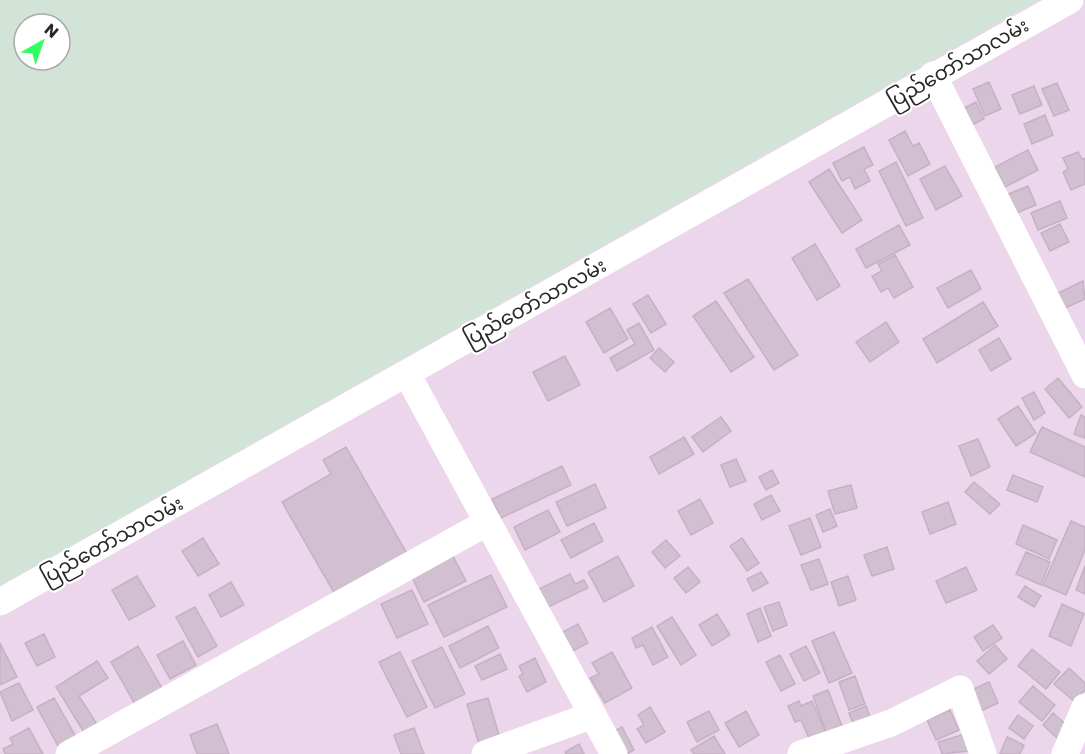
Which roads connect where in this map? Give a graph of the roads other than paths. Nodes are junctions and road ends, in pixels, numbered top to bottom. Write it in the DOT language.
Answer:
graph roads {
  1 [pos="1070,0"];
  2 [pos="933,75"];
  3 [pos="407,374"];
  4 [pos="1085,375"];
  5 [pos="488,522"];
  6 [pos="0,602"];
  7 [pos="1085,707"];
  8 [pos="593,715"];
  9 [pos="69,754"];
  10 [pos="485,754"];
  11 [pos="614,754"];
  12 [pos="801,754"];
  13 [pos="983,754"];
  14 [pos="1065,754"];
  1 -- 2 [label="street, ပြည်တော်သာလမ်း"];
  2 -- 3 [label="street, ပြည်တော်သာလမ်း"];
  2 -- 4 [label="street"];
  3 -- 5 [label="street"];
  3 -- 6 [label="street, ပြည်တော်သာလမ်း"];
  5 -- 8 [label="street"];
  5 -- 9 [label="street"];
  7 -- 14 [label="street"];
  8 -- 10 [label="street"];
  8 -- 11 [label="street"];
  12 -- 13 [label="street"];
}
